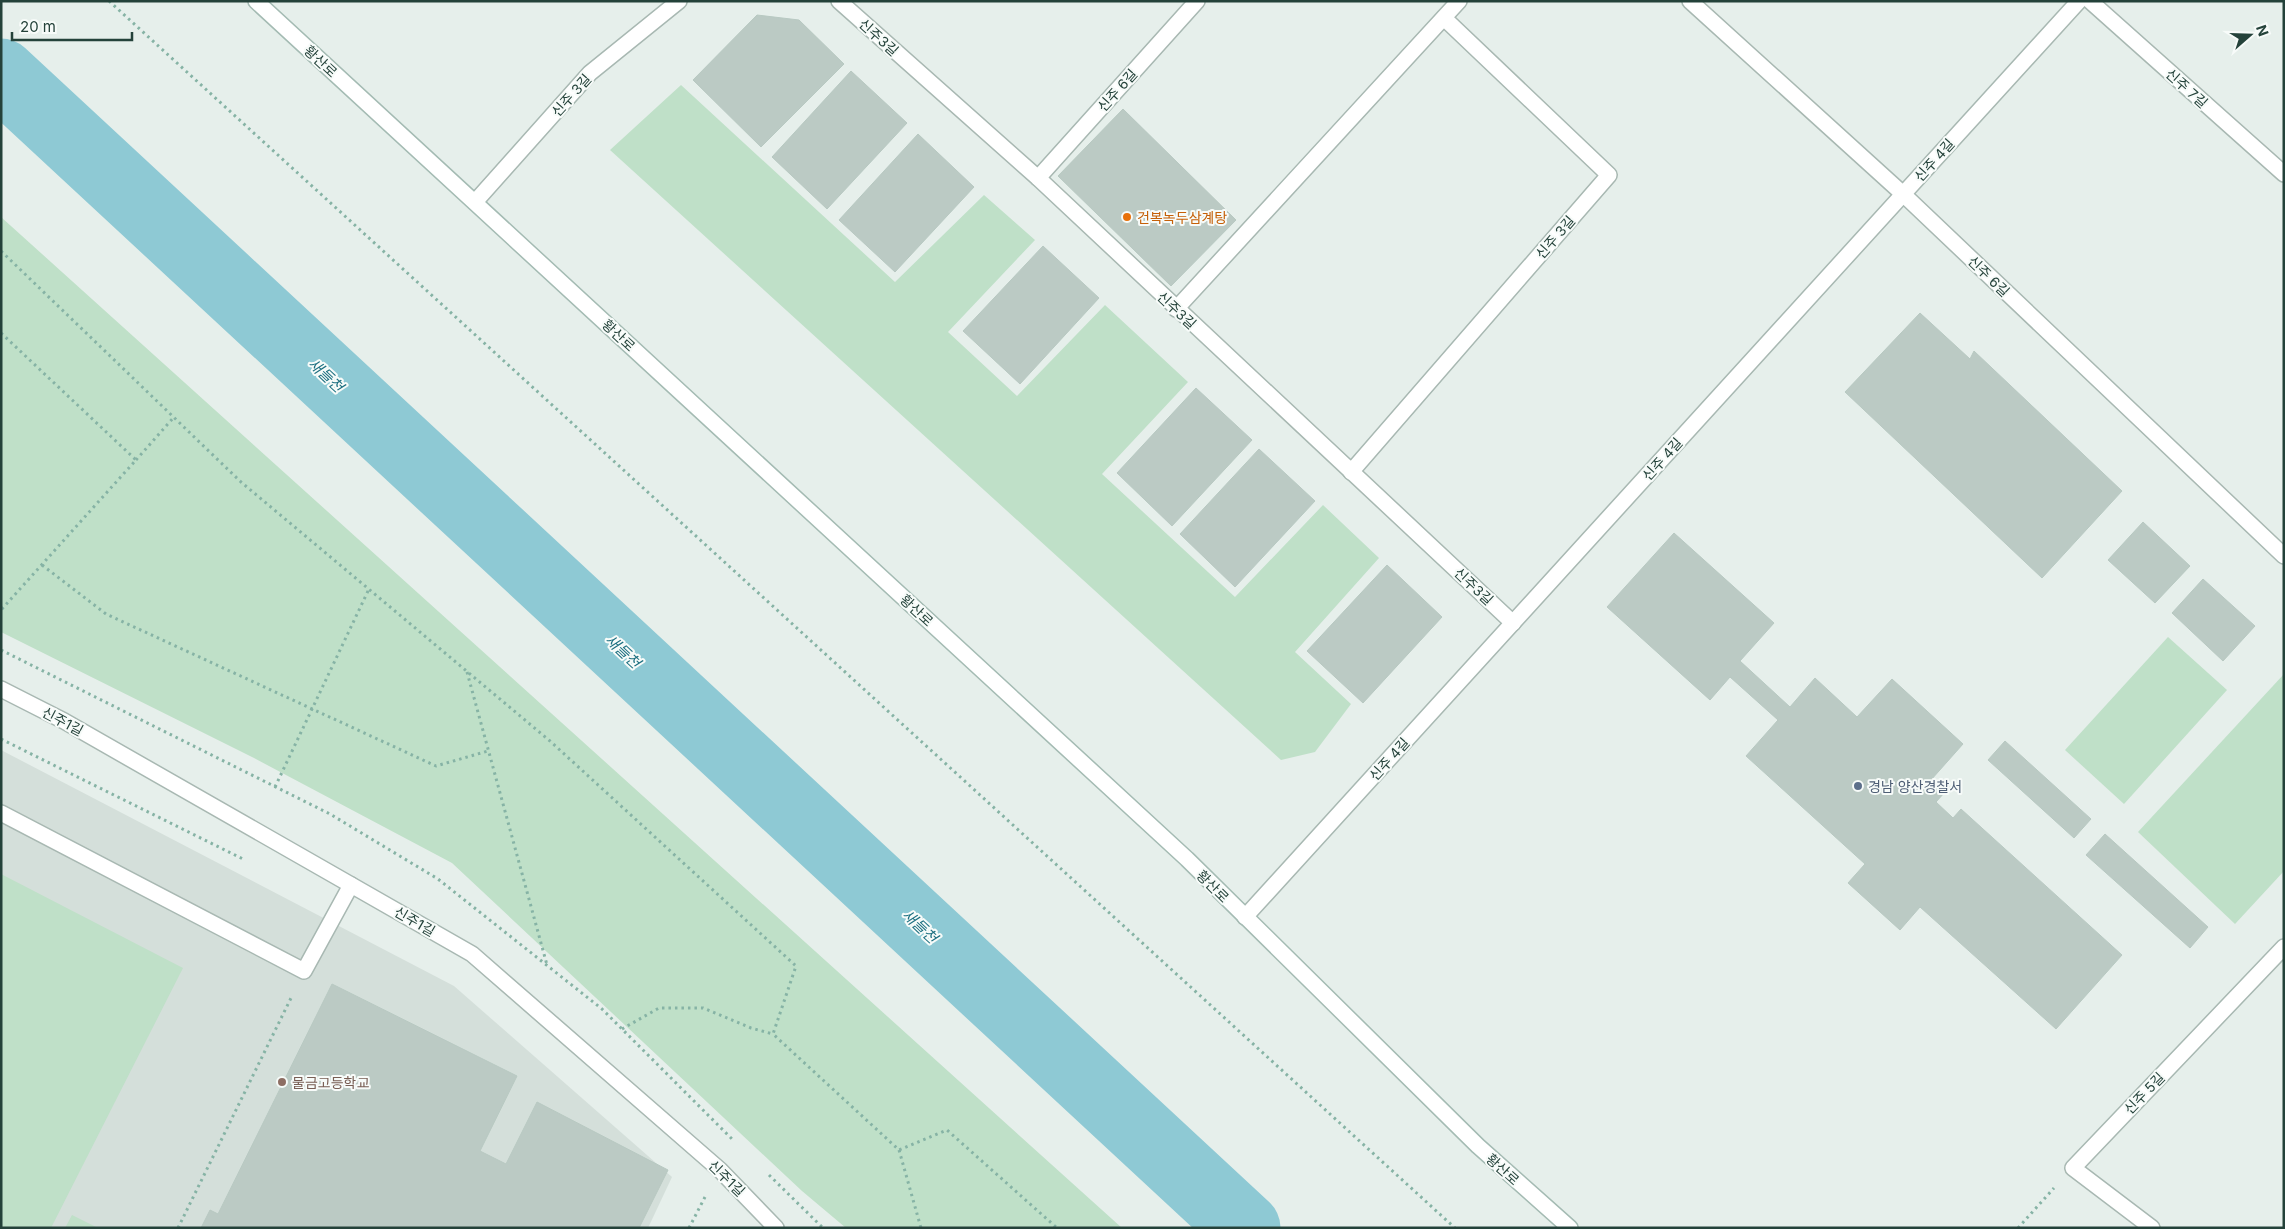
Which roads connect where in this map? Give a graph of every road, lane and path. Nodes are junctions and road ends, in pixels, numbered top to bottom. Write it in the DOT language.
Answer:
graph roads {
  1 [pos="109,1"];
  2 [pos="256,1"];
  3 [pos="679,1"];
  4 [pos="839,1"];
  5 [pos="1197,1"];
  6 [pos="1459,1"];
  7 [pos="1690,1"];
  8 [pos="2079,1"];
  9 [pos="2090,1"];
  10 [pos="1444,18"];
  11 [pos="2284,174"];
  12 [pos="1038,178"];
  13 [pos="1903,194"];
  14 [pos="475,202"];
  15 [pos="1,252"];
  16 [pos="1176,309"];
  17 [pos="1,333"];
  18 [pos="174,417"];
  19 [pos="136,460"];
  20 [pos="1351,472"];
  21 [pos="2284,556"];
  22 [pos="42,565"];
  23 [pos="369,589"];
  24 [pos="1,610"];
  25 [pos="1513,623"];
  26 [pos="467,672"];
  27 [pos="1,689"];
  28 [pos="1,739"];
  29 [pos="488,750"];
  30 [pos="275,787"];
  31 [pos="1,813"];
  32 [pos="251,863"];
  33 [pos="351,885"];
  34 [pos="1245,917"];
  35 [pos="2284,947"];
  36 [pos="547,966"];
  37 [pos="304,971"];
  38 [pos="622,1029"];
  39 [pos="773,1034"];
  40 [pos="899,1150"];
  41 [pos="2073,1168"];
  42 [pos="697,1190"];
  43 [pos="704,1197"];
  44 [pos="710,1203"];
  45 [pos="178,1228"];
  46 [pos="689,1228"];
  47 [pos="776,1228"];
  48 [pos="921,1228"];
  49 [pos="1057,1228"];
  50 [pos="1455,1228"];
  51 [pos="1570,1228"];
  52 [pos="2018,1228"];
  53 [pos="2152,1228"];
  1 -- 50 [label="path"];
  2 -- 14 [label="street, 황산로"];
  3 -- 14 [label="street, 신주 3길"];
  4 -- 12 [label="street, 신주3길"];
  5 -- 12 [label="street, 신주 6길"];
  6 -- 10 [label="street"];
  7 -- 13 [label="street, 신주 6길"];
  8 -- 13 [label="street, 신주 4길"];
  9 -- 11 [label="street, 신주 7길"];
  10 -- 16 [label="street"];
  10 -- 20 [label="street, 신주 3길"];
  12 -- 16 [label="street, 신주3길"];
  13 -- 21 [label="street, 신주 6길"];
  13 -- 25 [label="street, 신주 4길"];
  14 -- 34 [label="street, 황산로"];
  15 -- 18 [label="path"];
  16 -- 20 [label="street, 신주3길"];
  17 -- 19 [label="path"];
  18 -- 19 [label="path"];
  18 -- 23 [label="path"];
  19 -- 22 [label="path"];
  20 -- 25 [label="street, 신주3길"];
  22 -- 24 [label="path"];
  22 -- 29 [label="path"];
  23 -- 26 [label="path"];
  23 -- 30 [label="path"];
  25 -- 34 [label="street, 신주 4길"];
  26 -- 29 [label="path"];
  26 -- 39 [label="path"];
  27 -- 33 [label="street, 신주1길"];
  28 -- 32 [label="path"];
  29 -- 36 [label="path"];
  31 -- 37 [label="street"];
  33 -- 37 [label="street"];
  33 -- 47 [label="street, 신주1길"];
  34 -- 51 [label="street, 황산로"];
  35 -- 41 [label="street, 신주 5길"];
  37 -- 45 [label="path"];
  38 -- 39 [label="path"];
  39 -- 40 [label="path"];
  40 -- 48 [label="path"];
  40 -- 49 [label="path"];
  41 -- 52 [label="path"];
  41 -- 53 [label="street"];
  42 -- 43 [label="path"];
  43 -- 44 [label="path"];
  43 -- 46 [label="path"];
}
